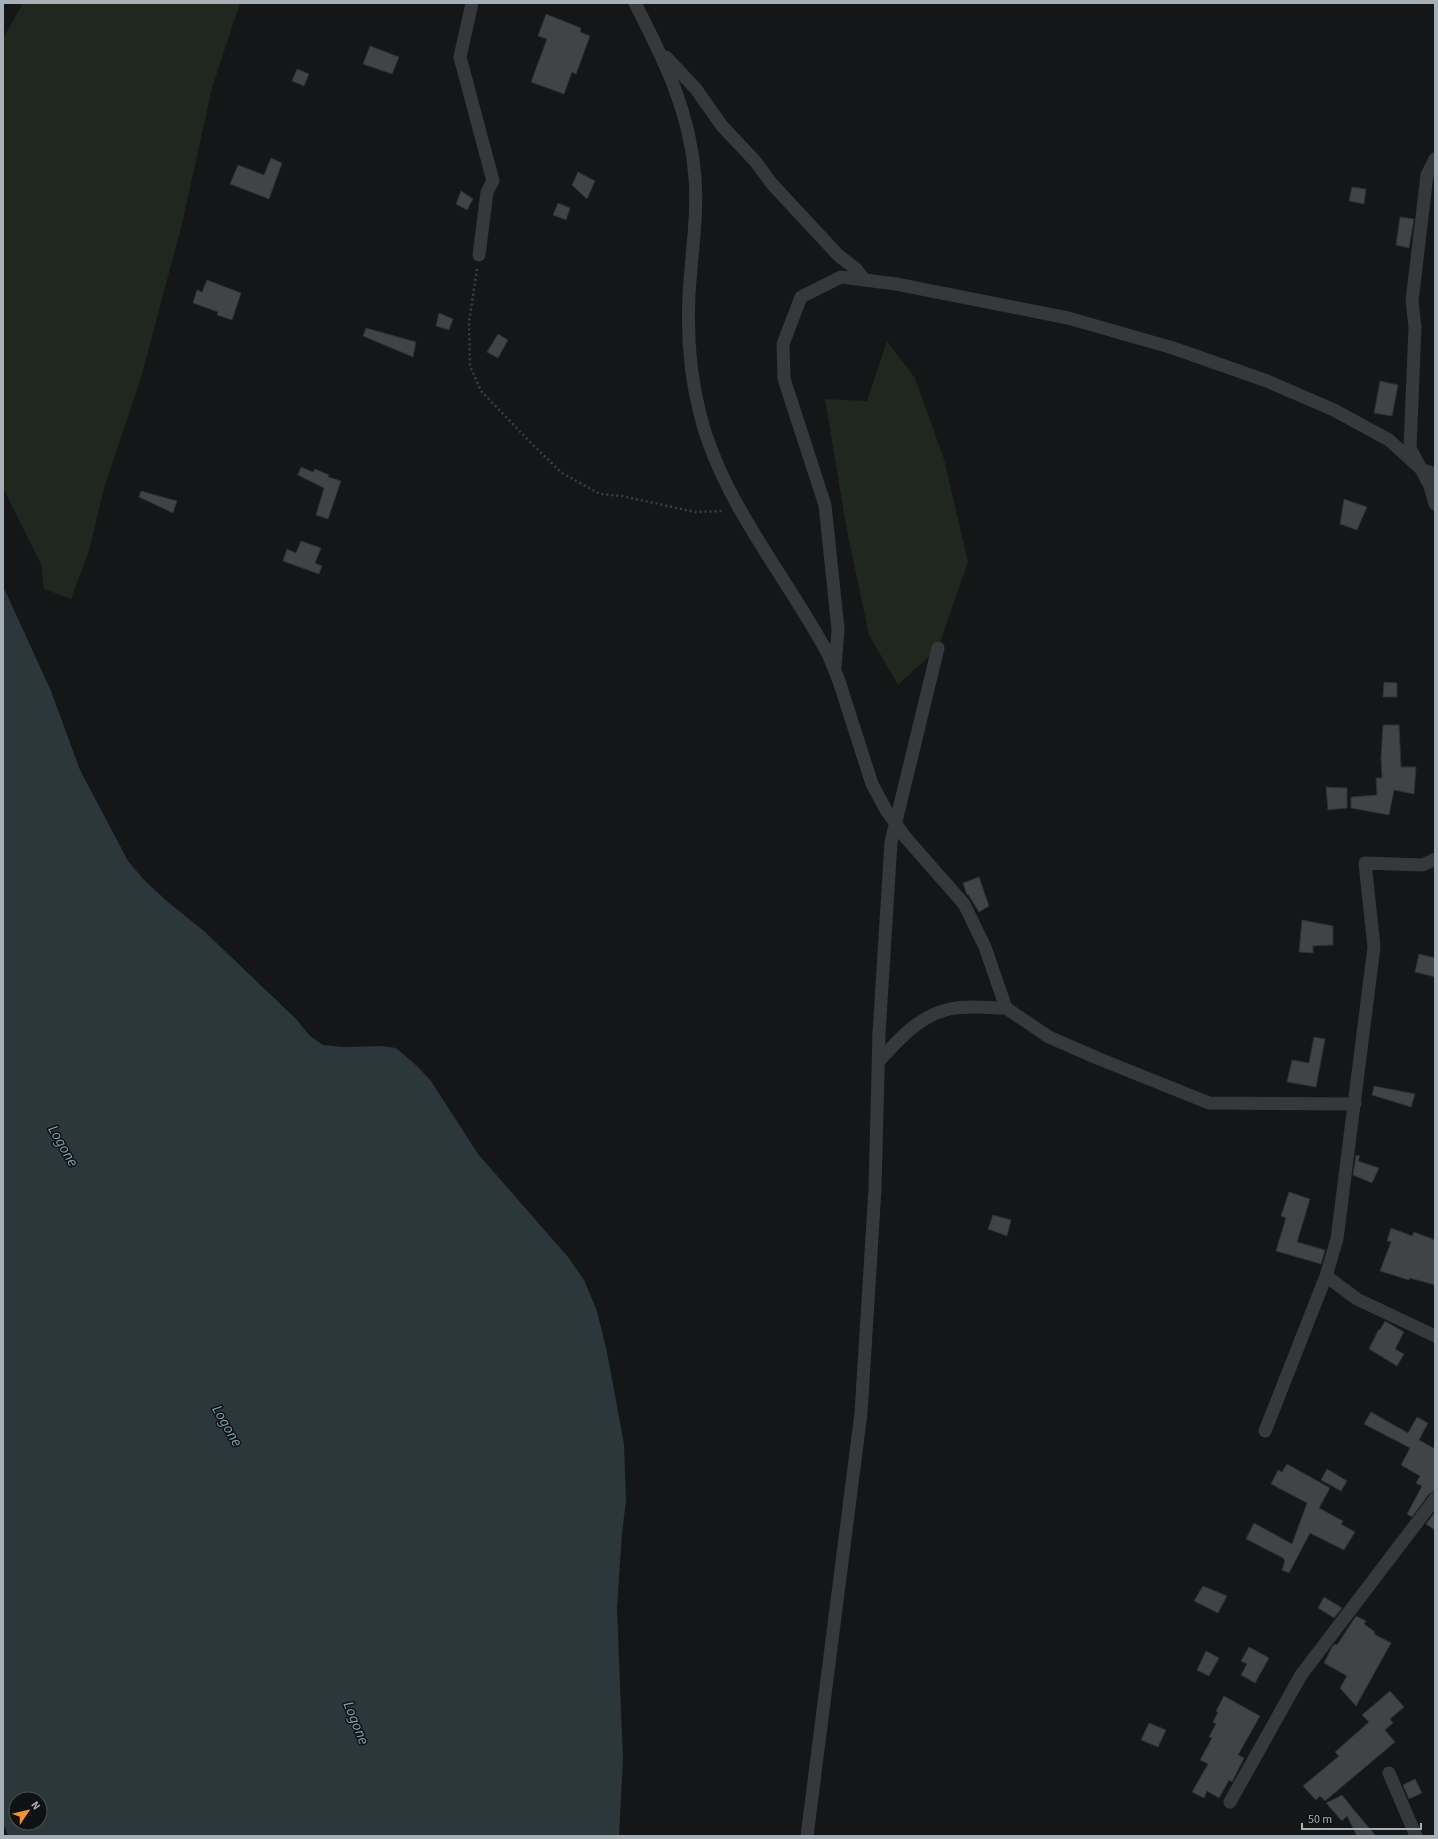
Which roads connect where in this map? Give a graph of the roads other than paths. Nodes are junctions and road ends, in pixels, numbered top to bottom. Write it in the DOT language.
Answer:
graph roads {
  1 [pos="472,3"];
  2 [pos="635,3"];
  3 [pos="659,50"];
  4 [pos="1435,159"];
  5 [pos="479,255"];
  6 [pos="865,280"];
  7 [pos="1421,469"];
  8 [pos="1435,474"];
  9 [pos="1435,504"];
  10 [pos="938,648"];
  11 [pos="835,670"];
  12 [pos="895,822"];
  13 [pos="1435,859"];
  14 [pos="1006,1008"];
  15 [pos="879,1061"];
  16 [pos="1355,1104"];
  17 [pos="1326,1276"];
  18 [pos="1435,1336"];
  19 [pos="1265,1431"];
  20 [pos="1435,1500"];
  21 [pos="1389,1773"];
  22 [pos="1230,1802"];
  23 [pos="807,1836"];
  24 [pos="1416,1836"];
  1 -- 5 [label="street"];
  2 -- 3 [label="street"];
  3 -- 6 [label="street"];
  3 -- 11 [label="street"];
  4 -- 7 [label="street"];
  6 -- 7 [label="street"];
  6 -- 11 [label="street"];
  7 -- 8 [label="street"];
  7 -- 9 [label="street"];
  10 -- 12 [label="street"];
  11 -- 12 [label="street"];
  12 -- 14 [label="street"];
  12 -- 15 [label="street"];
  13 -- 16 [label="street"];
  14 -- 15 [label="street"];
  14 -- 16 [label="street"];
  15 -- 23 [label="street"];
  16 -- 17 [label="street"];
  17 -- 18 [label="street"];
  17 -- 19 [label="street"];
  20 -- 22 [label="street"];
  21 -- 24 [label="street"];
}
